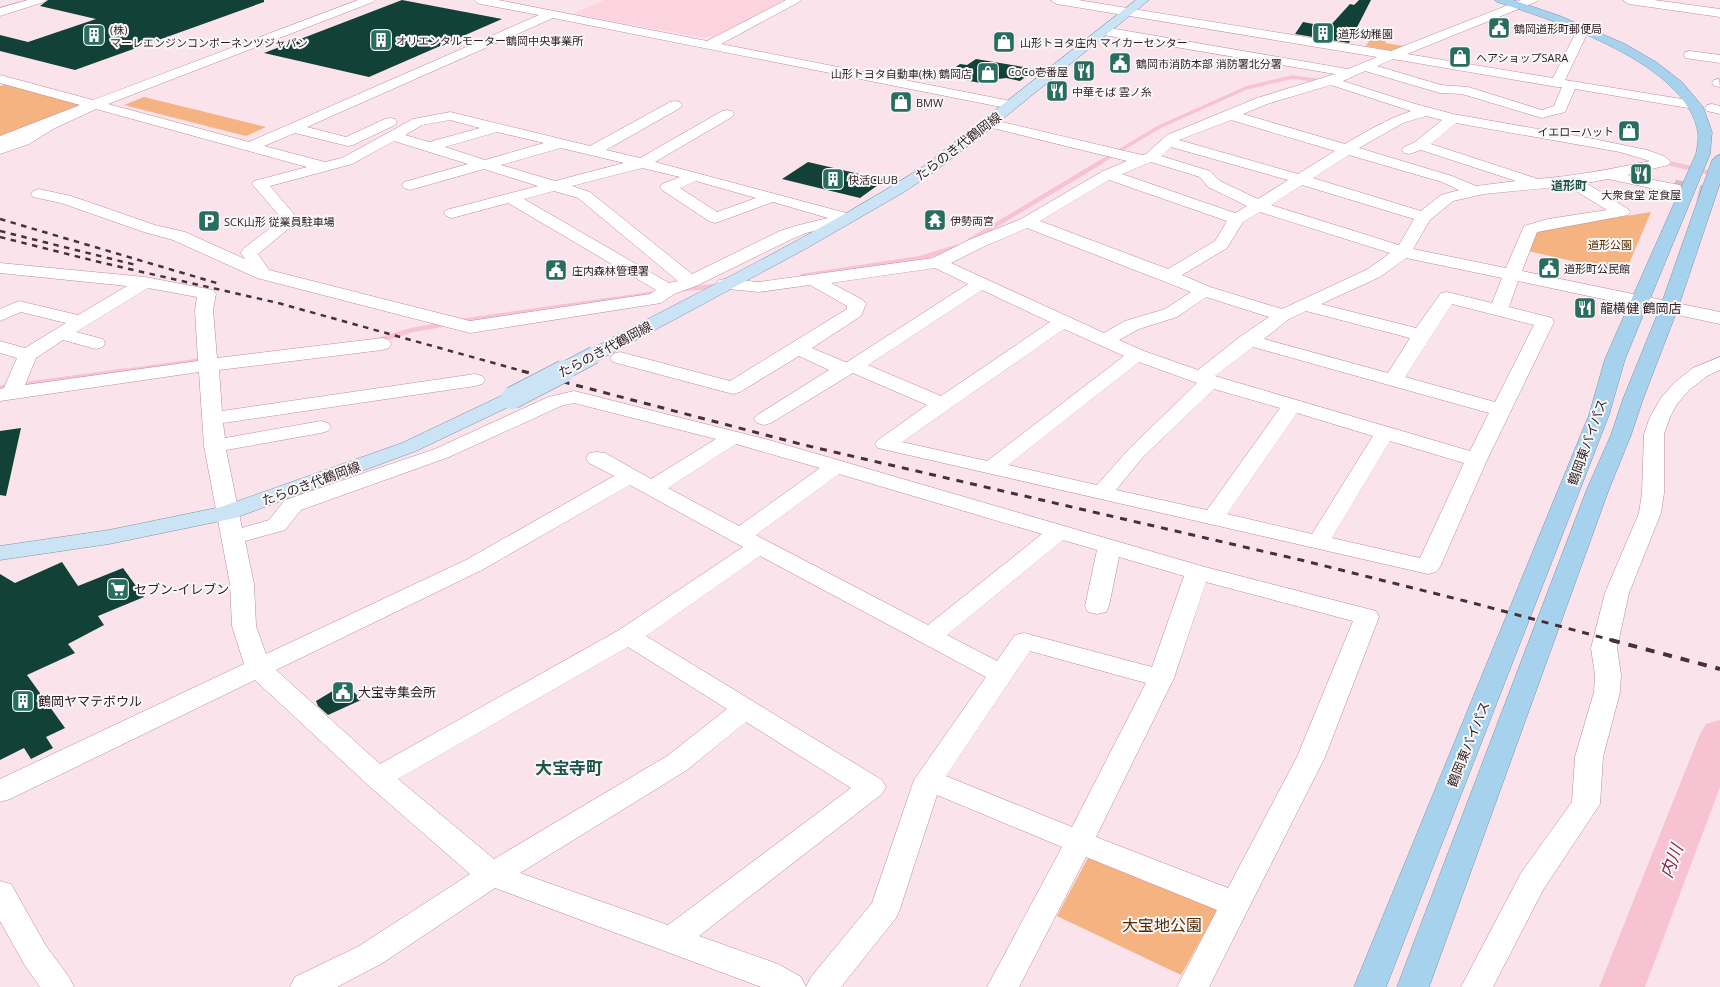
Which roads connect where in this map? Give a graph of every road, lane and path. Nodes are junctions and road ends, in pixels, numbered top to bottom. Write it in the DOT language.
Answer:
graph roads {
  1 [pos="40,0"];
  2 [pos="369,0"];
  3 [pos="480,0"];
  4 [pos="795,0"];
  5 [pos="1057,0"];
  6 [pos="1143,0"];
  7 [pos="1501,0"];
  8 [pos="1629,0"];
  9 [pos="1525,2"];
  10 [pos="0,12"];
  11 [pos="1128,12"];
  12 [pos="1720,13"];
  13 [pos="552,14"];
  14 [pos="1104,31"];
  15 [pos="1580,36"];
  16 [pos="709,45"];
  17 [pos="1392,55"];
  18 [pos="1690,55"];
  19 [pos="1720,59"];
  20 [pos="1364,66"];
  21 [pos="1349,73"];
  22 [pos="2,81"];
  23 [pos="1331,81"];
  24 [pos="1557,83"];
  25 [pos="1570,85"];
  26 [pos="96,104"];
  27 [pos="675,105"];
  28 [pos="1012,105"];
  29 [pos="1694,105"];
  30 [pos="1427,111"];
  31 [pos="726,114"];
  32 [pos="1717,114"];
  33 [pos="1230,116"];
  34 [pos="1453,118"];
  35 [pos="428,120"];
  36 [pos="989,123"];
  37 [pos="499,127"];
  38 [pos="294,128"];
  39 [pos="394,136"];
  40 [pos="0,141"];
  41 [pos="1169,142"];
  42 [pos="563,143"];
  43 [pos="252,146"];
  44 [pos="1420,146"];
  45 [pos="428,147"];
  46 [pos="0,150"];
  47 [pos="594,150"];
  48 [pos="1347,150"];
  49 [pos="1147,159"];
  50 [pos="1720,160"];
  51 [pos="1387,161"];
  52 [pos="642,163"];
  53 [pos="485,164"];
  54 [pos="326,167"];
  55 [pos="1108,174"];
  56 [pos="1607,175"];
  57 [pos="695,176"];
  58 [pos="1300,179"];
  59 [pos="1571,181"];
  60 [pos="1540,184"];
  61 [pos="410,185"];
  62 [pos="554,186"];
  63 [pos="1674,188"];
  64 [pos="1475,192"];
  65 [pos="39,194"];
  66 [pos="773,197"];
  67 [pos="510,198"];
  68 [pos="1259,206"];
  69 [pos="452,213"];
  70 [pos="1424,217"];
  71 [pos="848,218"];
  72 [pos="1237,220"];
  73 [pos="1027,222"];
  74 [pos="1403,252"];
  75 [pos="937,263"];
  76 [pos="0,268"];
  77 [pos="263,274"];
  78 [pos="1169,276"];
  79 [pos="1511,276"];
  80 [pos="813,280"];
  81 [pos="145,282"];
  82 [pos="690,282"];
  83 [pos="981,283"];
  84 [pos="725,284"];
  85 [pos="668,290"];
  86 [pos="1204,291"];
  87 [pos="1640,302"];
  88 [pos="1304,305"];
  89 [pos="1669,308"];
  90 [pos="1499,310"];
  91 [pos="1283,315"];
  92 [pos="0,316"];
  93 [pos="1720,318"];
  94 [pos="81,321"];
  95 [pos="1062,321"];
  96 [pos="60,334"];
  97 [pos="1421,335"];
  98 [pos="1105,340"];
  99 [pos="1248,340"];
  100 [pos="96,343"];
  101 [pos="382,344"];
  102 [pos="0,347"];
  103 [pos="798,349"];
  104 [pos="28,355"];
  105 [pos="1137,355"];
  106 [pos="620,358"];
  107 [pos="1720,363"];
  108 [pos="208,365"];
  109 [pos="849,368"];
  110 [pos="475,380"];
  111 [pos="1205,380"];
  112 [pos="1393,380"];
  113 [pos="6,394"];
  114 [pos="941,404"];
  115 [pos="1292,406"];
  116 [pos="1501,410"];
  117 [pos="212,419"];
  118 [pos="764,419"];
  119 [pos="321,427"];
  120 [pos="1385,433"];
  121 [pos="733,437"];
  122 [pos="215,446"];
  123 [pos="597,458"];
  124 [pos="1476,460"];
  125 [pos="836,466"];
  126 [pos="991,468"];
  127 [pos="630,476"];
  128 [pos="652,488"];
  129 [pos="1102,493"];
  130 [pos="227,513"];
  131 [pos="1213,518"];
  132 [pos="1060,531"];
  133 [pos="234,537"];
  134 [pos="750,541"];
  135 [pos="1318,542"];
  136 [pos="1110,546"];
  137 [pos="0,553"];
  138 [pos="1197,572"];
  139 [pos="1097,606"];
  140 [pos="628,636"];
  141 [pos="930,636"];
  142 [pos="258,668"];
  143 [pos="1001,674"];
  144 [pos="1161,678"];
  145 [pos="746,708"];
  146 [pos="378,778"];
  147 [pos="928,780"];
  148 [pos="0,791"];
  149 [pos="1079,842"];
  150 [pos="492,875"];
  151 [pos="0,893"];
  152 [pos="1236,904"];
  153 [pos="671,940"];
  154 [pos="772,983"];
  155 [pos="58,987"];
  156 [pos="306,987"];
  157 [pos="822,987"];
  158 [pos="1003,987"];
  159 [pos="1194,987"];
  160 [pos="1370,987"];
  161 [pos="1413,987"];
  162 [pos="1477,987"];
  1 -- 10 [label="street"];
  2 -- 26 [label="street"];
  3 -- 13 [label="street"];
  4 -- 16 [label="street"];
  5 -- 11 [label="street"];
  6 -- 11 [label="main road, たらのき代鶴岡線"];
  7 -- 9 [label="highway, 鶴岡東バイパス"];
  8 -- 12 [label="street"];
  9 -- 17 [label="street"];
  9 -- 29 [label="highway, 鶴岡東バイパス"];
  9 -- 32 [label="highway, 鶴岡東バイパス"];
  11 -- 14 [label="main road, たらのき代鶴岡線"];
  11 -- 17 [label="street"];
  13 -- 16 [label="street"];
  13 -- 38 [label="street"];
  14 -- 21 [label="street"];
  14 -- 28 [label="main road, たらのき代鶴岡線"];
  15 -- 24 [label="street"];
  16 -- 28 [label="street"];
  17 -- 20 [label="street"];
  17 -- 24 [label="street"];
  18 -- 19 [label="street"];
  20 -- 21 [label="street"];
  20 -- 25 [label="street"];
  21 -- 23 [label="street"];
  22 -- 26 [label="street"];
  23 -- 30 [label="street"];
  23 -- 33 [label="street"];
  24 -- 25 [label="street"];
  25 -- 29 [label="street"];
  26 -- 40 [label="street"];
  26 -- 43 [label="street"];
  26 -- 46 [label="street"];
  27 -- 47 [label="street"];
  28 -- 36 [label="main road, たらのき代鶴岡線"];
  29 -- 87 [label="highway, 鶴岡東バイパス"];
  30 -- 34 [label="street"];
  30 -- 48 [label="street"];
  31 -- 52 [label="street"];
  33 -- 41 [label="street"];
  33 -- 48 [label="street"];
  34 -- 44 [label="street"];
  34 -- 56 [label="street"];
  35 -- 37 [label="street"];
  35 -- 38 [label="street"];
  35 -- 39 [label="street"];
  36 -- 49 [label="street"];
  36 -- 71 [label="main road, たらのき代鶴岡線"];
  37 -- 42 [label="street"];
  37 -- 45 [label="street"];
  38 -- 43 [label="street"];
  39 -- 45 [label="street"];
  39 -- 54 [label="street"];
  41 -- 49 [label="street"];
  41 -- 58 [label="street"];
  42 -- 47 [label="street"];
  42 -- 53 [label="street"];
  43 -- 54 [label="street"];
  44 -- 51 [label="street"];
  44 -- 60 [label="street"];
  45 -- 53 [label="street"];
  47 -- 52 [label="street"];
  48 -- 51 [label="street"];
  48 -- 58 [label="street"];
  49 -- 55 [label="street"];
  49 -- 68 [label="street"];
  50 -- 89 [label="highway, 鶴岡東バイパス"];
  51 -- 64 [label="street"];
  52 -- 57 [label="street"];
  52 -- 62 [label="street"];
  53 -- 61 [label="street"];
  53 -- 62 [label="street"];
  54 -- 77 [label="street"];
  55 -- 72 [label="street"];
  55 -- 73 [label="street"];
  56 -- 59 [label="street"];
  56 -- 63 [label="street"];
  57 -- 66 [label="street"];
  57 -- 66 [label="street"];
  58 -- 68 [label="street"];
  58 -- 70 [label="street"];
  59 -- 60 [label="street"];
  59 -- 79 [label="street"];
  60 -- 64 [label="street"];
  62 -- 67 [label="street"];
  62 -- 82 [label="street"];
  64 -- 70 [label="street"];
  65 -- 77 [label="street"];
  66 -- 71 [label="street"];
  67 -- 69 [label="street"];
  67 -- 85 [label="street"];
  68 -- 72 [label="street"];
  68 -- 74 [label="street"];
  70 -- 74 [label="street"];
  71 -- 82 [label="street"];
  71 -- 84 [label="main road, たらのき代鶴岡線"];
  72 -- 78 [label="street"];
  73 -- 75 [label="street"];
  73 -- 78 [label="street"];
  74 -- 79 [label="street"];
  74 -- 88 [label="street"];
  75 -- 80 [label="street"];
  75 -- 83 [label="street"];
  76 -- 81 [label="street"];
  77 -- 85 [label="street"];
  78 -- 86 [label="street"];
  79 -- 87 [label="street"];
  79 -- 90 [label="street"];
  80 -- 84 [label="street"];
  80 -- 103 [label="street"];
  81 -- 94 [label="street"];
  81 -- 108 [label="street"];
  82 -- 85 [label="street"];
  83 -- 95 [label="street"];
  83 -- 109 [label="street"];
  84 -- 130 [label="main road, たらのき代鶴岡線, bridge"];
  86 -- 91 [label="street"];
  86 -- 98 [label="street"];
  87 -- 89 [label="street"];
  87 -- 160 [label="highway, 鶴岡東バイパス"];
  88 -- 91 [label="street"];
  88 -- 97 [label="street"];
  89 -- 93 [label="street"];
  89 -- 161 [label="highway, 鶴岡東バイパス"];
  90 -- 97 [label="street"];
  90 -- 116 [label="street"];
  91 -- 99 [label="street"];
  92 -- 94 [label="street"];
  94 -- 96 [label="street"];
  95 -- 98 [label="street"];
  95 -- 114 [label="street"];
  96 -- 100 [label="street"];
  96 -- 104 [label="street"];
  97 -- 112 [label="street"];
  98 -- 105 [label="street"];
  99 -- 111 [label="street"];
  99 -- 112 [label="street"];
  101 -- 108 [label="street"];
  102 -- 104 [label="street"];
  103 -- 106 [label="street"];
  103 -- 109 [label="street"];
  104 -- 113 [label="street"];
  105 -- 111 [label="street"];
  105 -- 126 [label="street"];
  107 -- 162 [label="street"];
  108 -- 113 [label="street"];
  108 -- 117 [label="street"];
  109 -- 114 [label="street"];
  109 -- 118 [label="street"];
  110 -- 117 [label="street"];
  111 -- 115 [label="street"];
  111 -- 129 [label="street"];
  112 -- 116 [label="street"];
  114 -- 126 [label="street"];
  115 -- 120 [label="street"];
  115 -- 131 [label="street"];
  116 -- 124 [label="street"];
  117 -- 122 [label="street"];
  119 -- 122 [label="street"];
  120 -- 124 [label="street"];
  120 -- 135 [label="street"];
  121 -- 125 [label="street"];
  121 -- 128 [label="street"];
  121 -- 133 [label="street"];
  122 -- 130 [label="street"];
  123 -- 127 [label="street"];
  124 -- 135 [label="street"];
  125 -- 132 [label="street"];
  125 -- 134 [label="street"];
  126 -- 129 [label="street"];
  127 -- 128 [label="street"];
  127 -- 142 [label="street"];
  128 -- 134 [label="street"];
  129 -- 131 [label="street"];
  130 -- 133 [label="street"];
  130 -- 137 [label="main road, たらのき代鶴岡線"];
  131 -- 135 [label="street"];
  132 -- 136 [label="street"];
  132 -- 141 [label="street"];
  133 -- 142 [label="street"];
  134 -- 140 [label="street"];
  134 -- 141 [label="street"];
  136 -- 138 [label="street"];
  136 -- 139 [label="street"];
  138 -- 144 [label="street"];
  138 -- 152 [label="street"];
  140 -- 145 [label="street"];
  140 -- 146 [label="street"];
  141 -- 143 [label="street"];
  142 -- 146 [label="street"];
  142 -- 148 [label="street"];
  143 -- 144 [label="street"];
  143 -- 147 [label="street"];
  144 -- 149 [label="street"];
  145 -- 150 [label="street"];
  145 -- 153 [label="street"];
  146 -- 150 [label="street"];
  147 -- 149 [label="street"];
  147 -- 157 [label="street"];
  149 -- 152 [label="street"];
  149 -- 158 [label="street"];
  150 -- 153 [label="street"];
  150 -- 156 [label="street"];
  151 -- 155 [label="street"];
  152 -- 159 [label="street"];
  153 -- 154 [label="street"];
}
